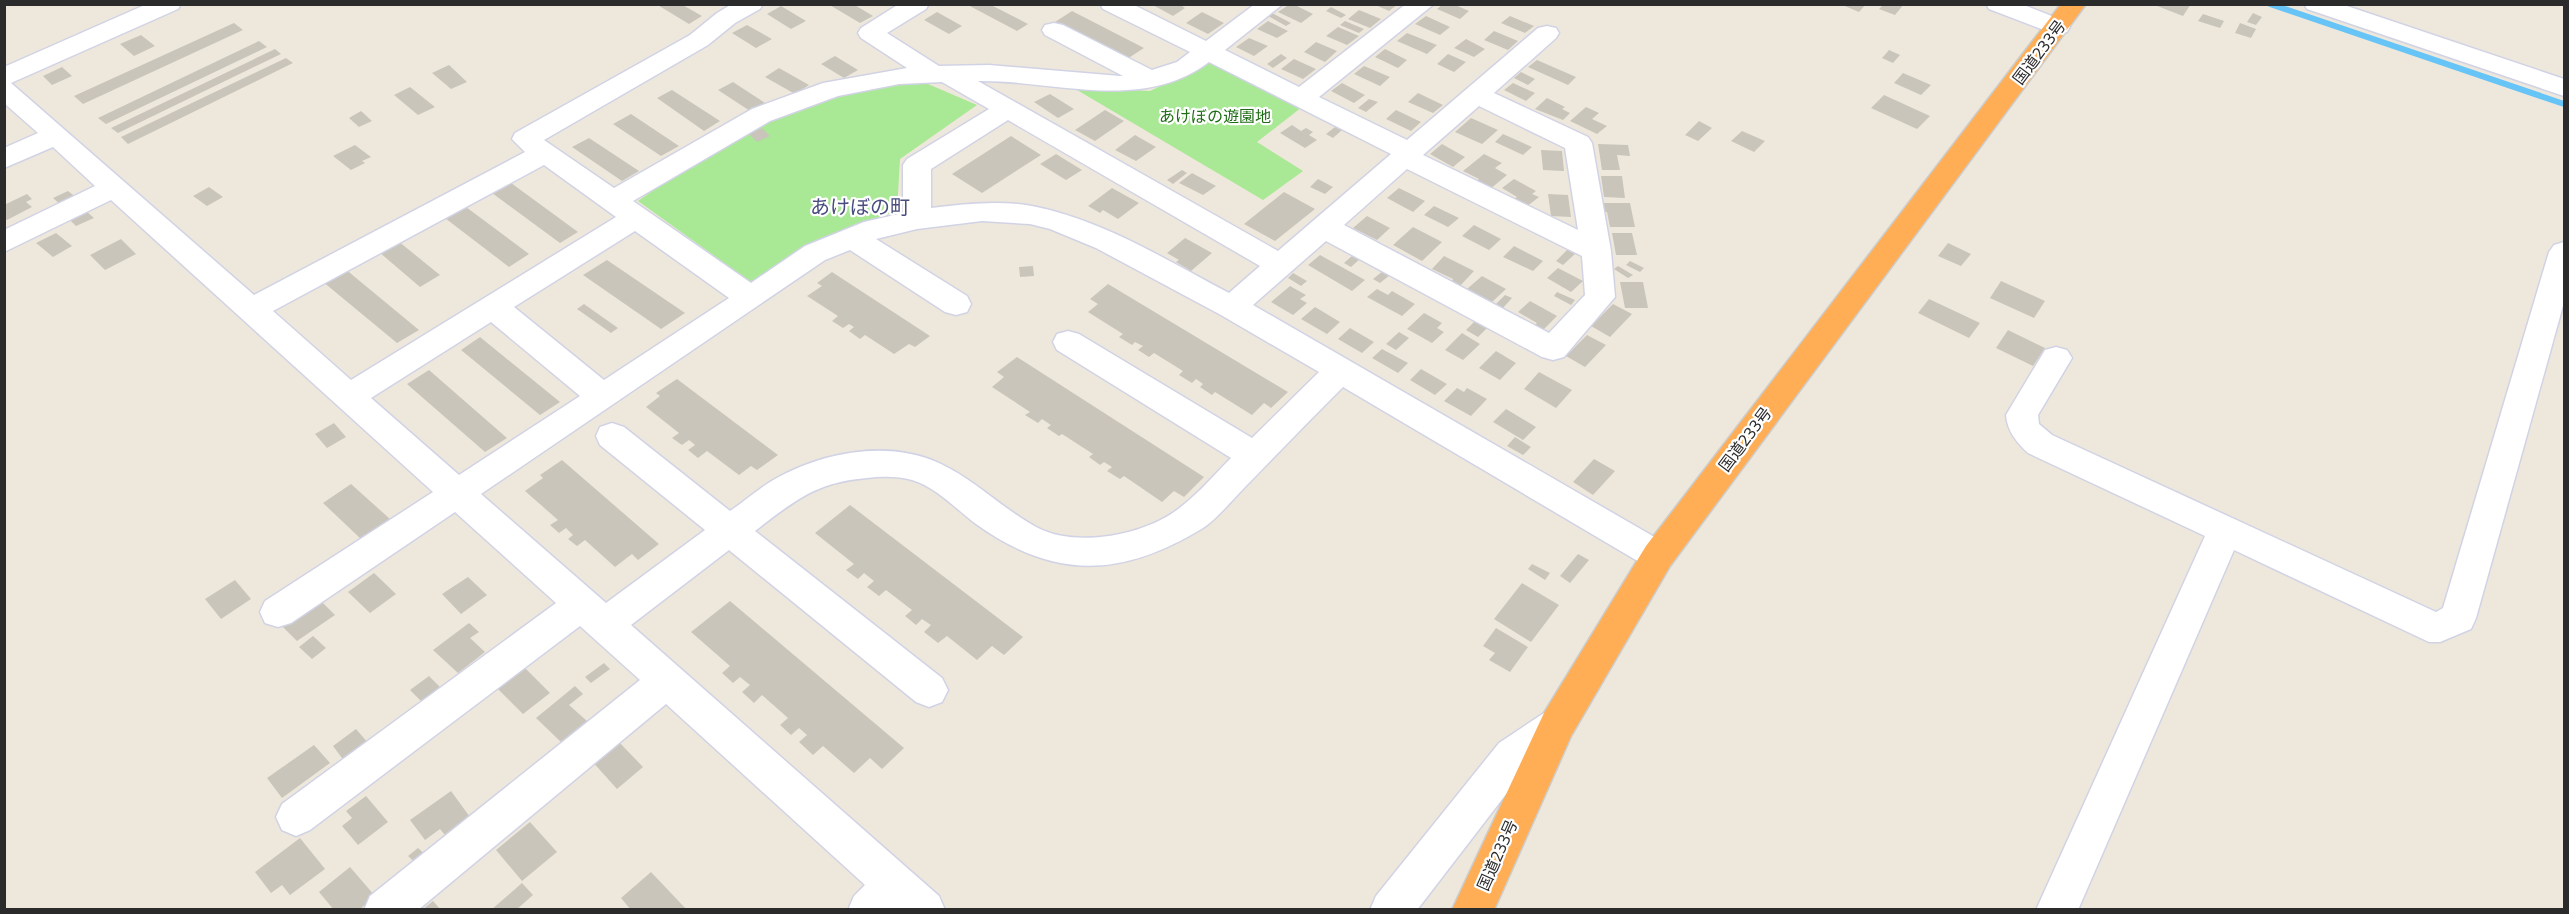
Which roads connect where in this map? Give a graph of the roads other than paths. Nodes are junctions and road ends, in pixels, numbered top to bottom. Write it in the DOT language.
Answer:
graph roads {
  1 [pos="169,4"];
  2 [pos="751,4"];
  3 [pos="917,4"];
  4 [pos="1271,4"];
  5 [pos="1422,4"];
  6 [pos="1998,4"];
  7 [pos="2316,4"];
  8 [pos="1116,5"];
  9 [pos="2066,16"];
  10 [pos="1054,30"];
  11 [pos="1547,33"];
  12 [pos="1207,51"];
  13 [pos="940,74"];
  14 [pos="4,77"];
  15 [pos="1150,79"];
  16 [pos="2565,88"];
  17 [pos="4,89"];
  18 [pos="1476,95"];
  19 [pos="1301,98"];
  20 [pos="1006,110"];
  21 [pos="57,135"];
  22 [pos="545,153"];
  23 [pos="1407,154"];
  24 [pos="4,159"];
  25 [pos="115,187"];
  26 [pos="625,209"];
  27 [pos="917,219"];
  28 [pos="1324,227"];
  29 [pos="853,238"];
  30 [pos="4,242"];
  31 [pos="1596,251"];
  32 [pos="2565,252"];
  33 [pos="1280,265"];
  34 [pos="751,298"];
  35 [pos="956,304"];
  36 [pos="493,307"];
  37 [pos="1232,307"];
  38 [pos="252,309"];
  39 [pos="1068,342"];
  40 [pos="2056,358"];
  41 [pos="1340,371"];
  42 [pos="349,396"];
  43 [pos="603,397"];
  44 [pos="612,436"];
  45 [pos="1254,456"];
  46 [pos="458,493"];
  47 [pos="2225,530"];
  48 [pos="730,531"];
  49 [pos="1658,556"];
  50 [pos="278,612"];
  51 [pos="594,614"];
  52 [pos="668,680"];
  53 [pos="929,690"];
  54 [pos="1557,725"];
  55 [pos="296,817"];
  56 [pos="896,901"];
  57 [pos="385,909"];
  58 [pos="1391,909"];
  59 [pos="1473,909"];
  60 [pos="2057,909"];
  1 -- 14 [label="street"];
  2 -- 22 [label="street"];
  3 -- 13 [label="street"];
  4 -- 12 [label="street"];
  5 -- 19 [label="street"];
  6 -- 9 [label="street"];
  7 -- 16 [label="street"];
  8 -- 12 [label="street"];
  9 -- 49 [label="highway, 国道233号"];
  10 -- 15 [label="street"];
  11 -- 18 [label="street"];
  12 -- 15 [label="street"];
  12 -- 19 [label="street"];
  13 -- 15 [label="street"];
  13 -- 20 [label="street"];
  13 -- 26 [label="street"];
  17 -- 21 [label="street"];
  18 -- 23 [label="street"];
  18 -- 31 [label="street"];
  19 -- 23 [label="street"];
  20 -- 27 [label="street"];
  20 -- 33 [label="street"];
  21 -- 24 [label="street"];
  21 -- 25 [label="street"];
  22 -- 26 [label="street"];
  22 -- 38 [label="street"];
  23 -- 28 [label="street"];
  23 -- 31 [label="street"];
  25 -- 30 [label="street"];
  25 -- 38 [label="street"];
  26 -- 34 [label="street"];
  26 -- 36 [label="street"];
  27 -- 29 [label="street"];
  27 -- 37 [label="street"];
  28 -- 31 [label="street"];
  28 -- 33 [label="street"];
  29 -- 34 [label="street"];
  29 -- 35 [label="street"];
  32 -- 47 [label="street"];
  33 -- 37 [label="street"];
  34 -- 43 [label="street"];
  36 -- 42 [label="street"];
  36 -- 43 [label="street"];
  37 -- 41 [label="street"];
  38 -- 42 [label="street"];
  39 -- 45 [label="street"];
  40 -- 47 [label="street"];
  41 -- 45 [label="street"];
  41 -- 49 [label="street"];
  42 -- 46 [label="street"];
  43 -- 46 [label="street"];
  44 -- 48 [label="street"];
  45 -- 48 [label="street"];
  46 -- 50 [label="street"];
  46 -- 51 [label="street"];
  47 -- 60 [label="street"];
  48 -- 51 [label="street"];
  48 -- 53 [label="street"];
  49 -- 54 [label="highway, 国道233号"];
  51 -- 52 [label="street"];
  51 -- 55 [label="street"];
  52 -- 56 [label="street"];
  52 -- 57 [label="street"];
  54 -- 58 [label="street"];
  54 -- 59 [label="highway, 国道233号"];
}
